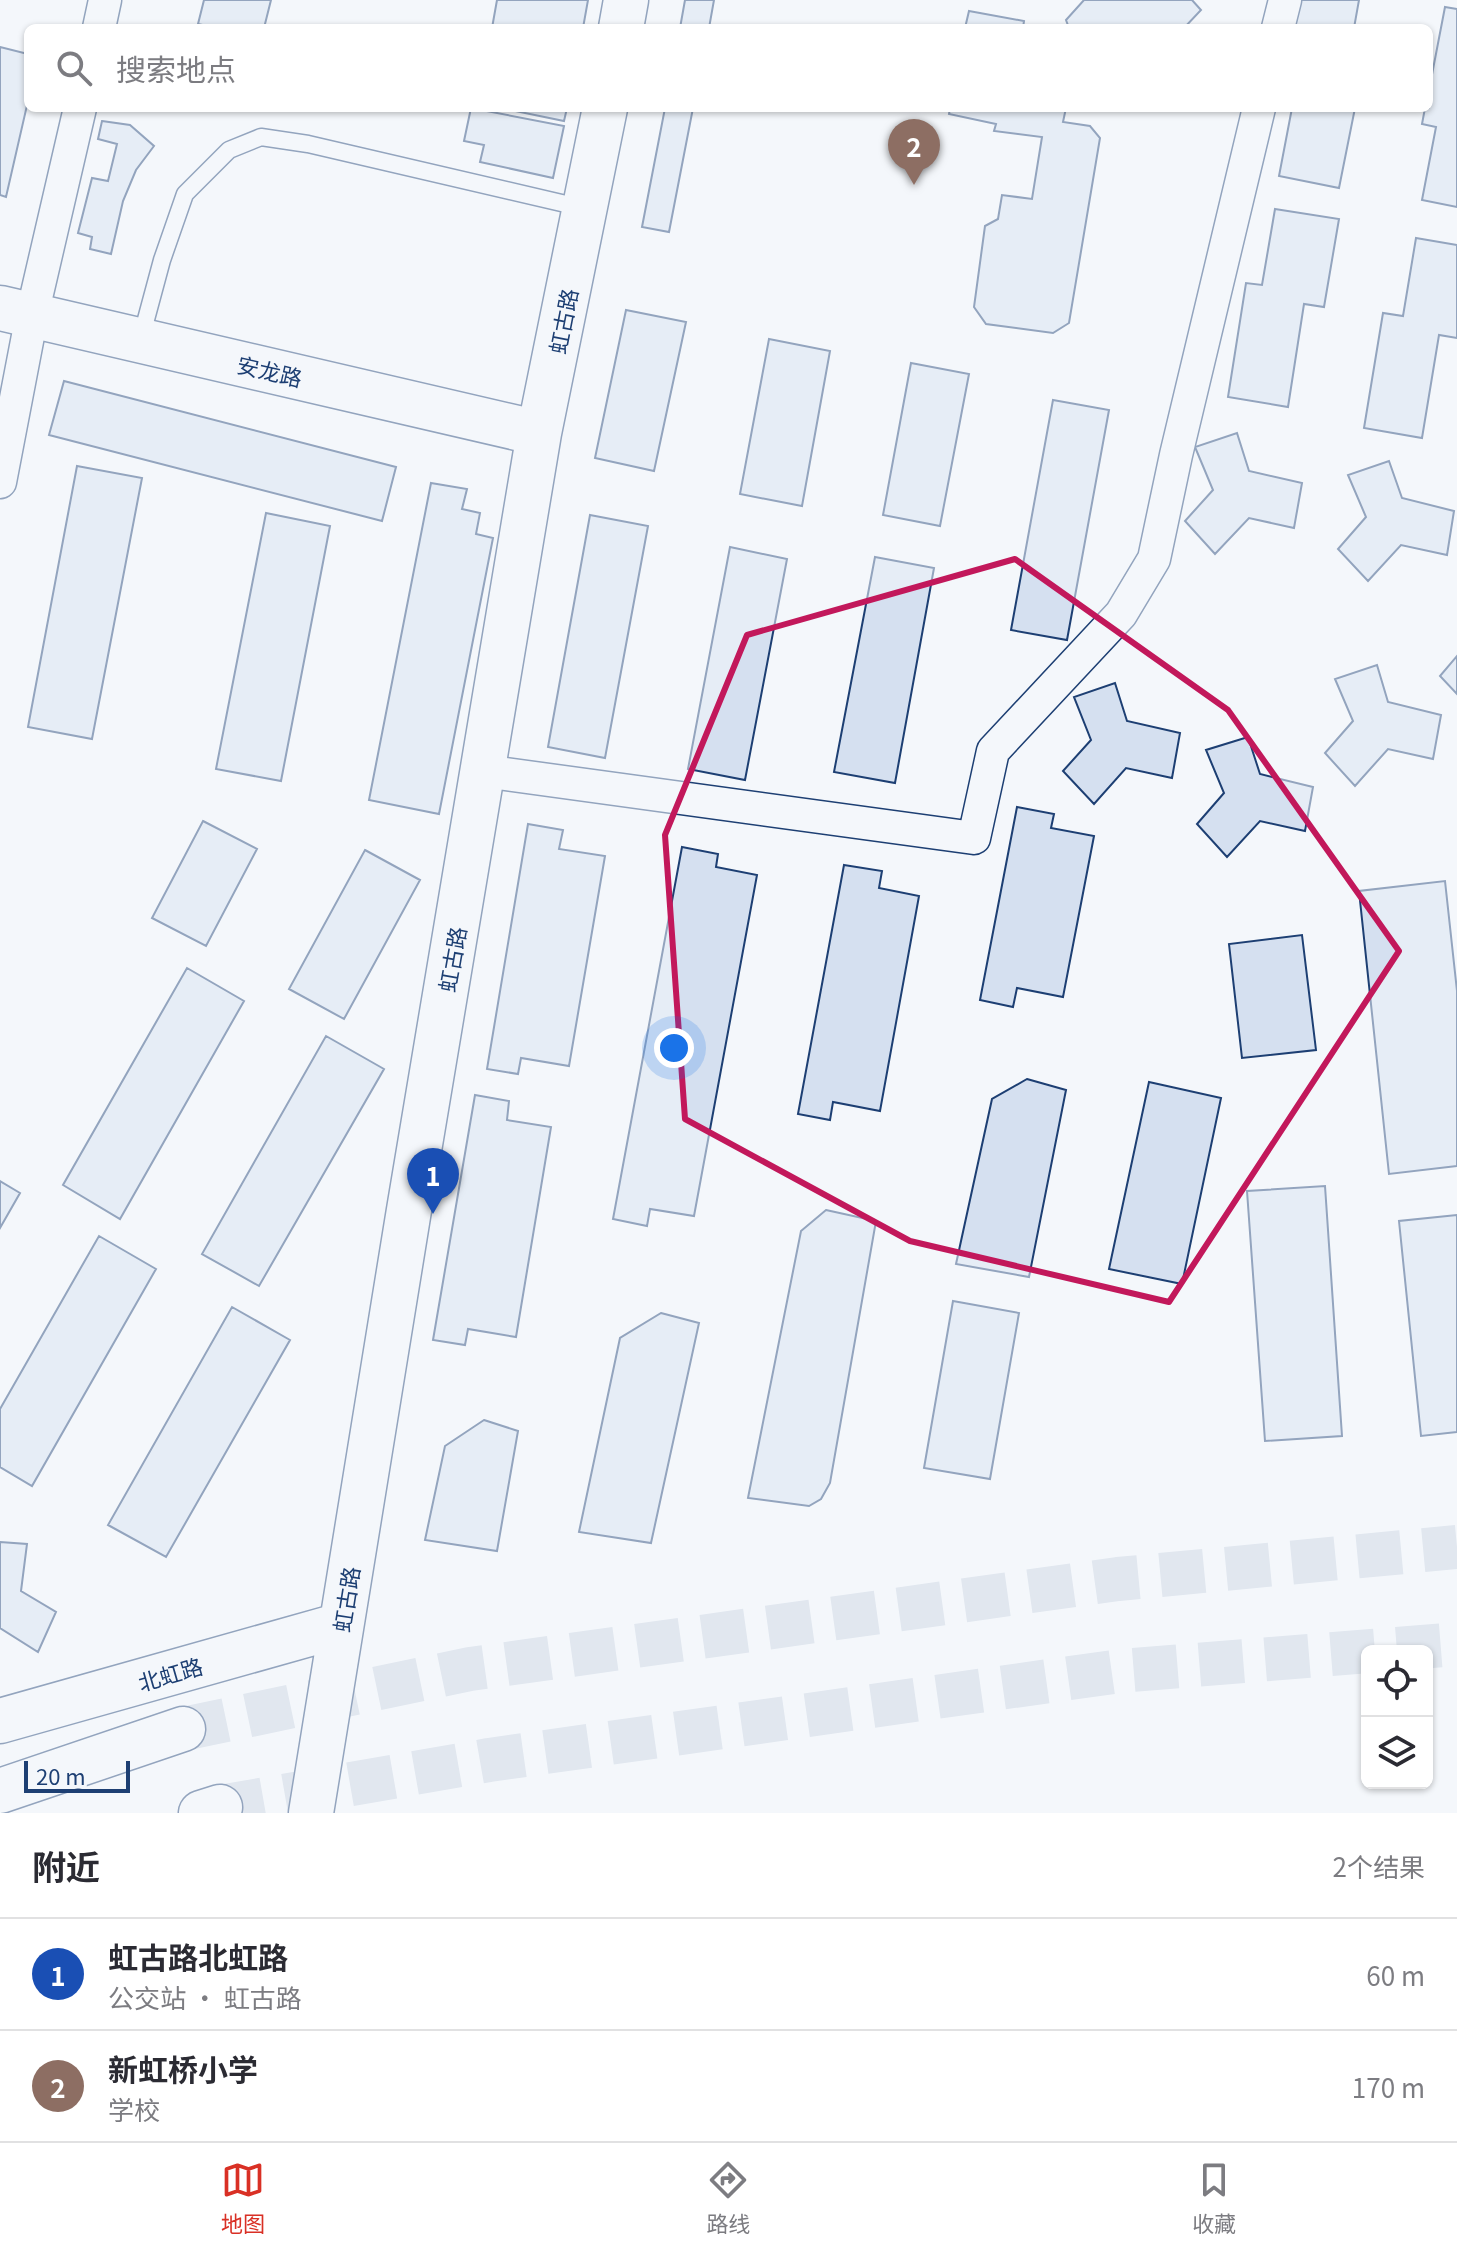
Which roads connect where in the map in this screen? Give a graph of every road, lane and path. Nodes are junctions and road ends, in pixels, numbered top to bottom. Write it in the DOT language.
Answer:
graph roads {
  1 [pos="105,0"];
  2 [pos="626,0"];
  3 [pos="1285,0"];
  4 [pos="100,24"];
  5 [pos="622,24"];
  6 [pos="1279,24"];
  7 [pos="79,112"];
  8 [pos="604,112"];
  9 [pos="1258,112"];
  10 [pos="585,208"];
  11 [pos="16,312"];
  12 [pos="140,341"];
  13 [pos="539,433"];
  14 [pos="0,482"];
  15 [pos="483,771"];
  16 [pos="341,1625"];
  17 [pos="0,1721"];
  18 [pos="183,1729"];
  19 [pos="0,1791"];
  20 [pos="311,1813"];
  1 -- 4 [label="street"];
  2 -- 5 [label="main road"];
  3 -- 6 [label="street"];
  7 -- 11 [label="street"];
  8 -- 10 [label="main road, 虹古路"];
  9 -- 15 [label="street"];
  10 -- 12 [label="lane"];
  10 -- 13 [label="main road, 虹古路"];
  11 -- 12 [label="main road, 安龙路"];
  11 -- 14 [label="street"];
  12 -- 13 [label="main road, 安龙路"];
  13 -- 15 [label="main road, 虹古路"];
  15 -- 16 [label="main road, 虹古路"];
  16 -- 17 [label="main road, 北虹路"];
  16 -- 20 [label="main road, 虹古路"];
  18 -- 19 [label="main road"];
}
